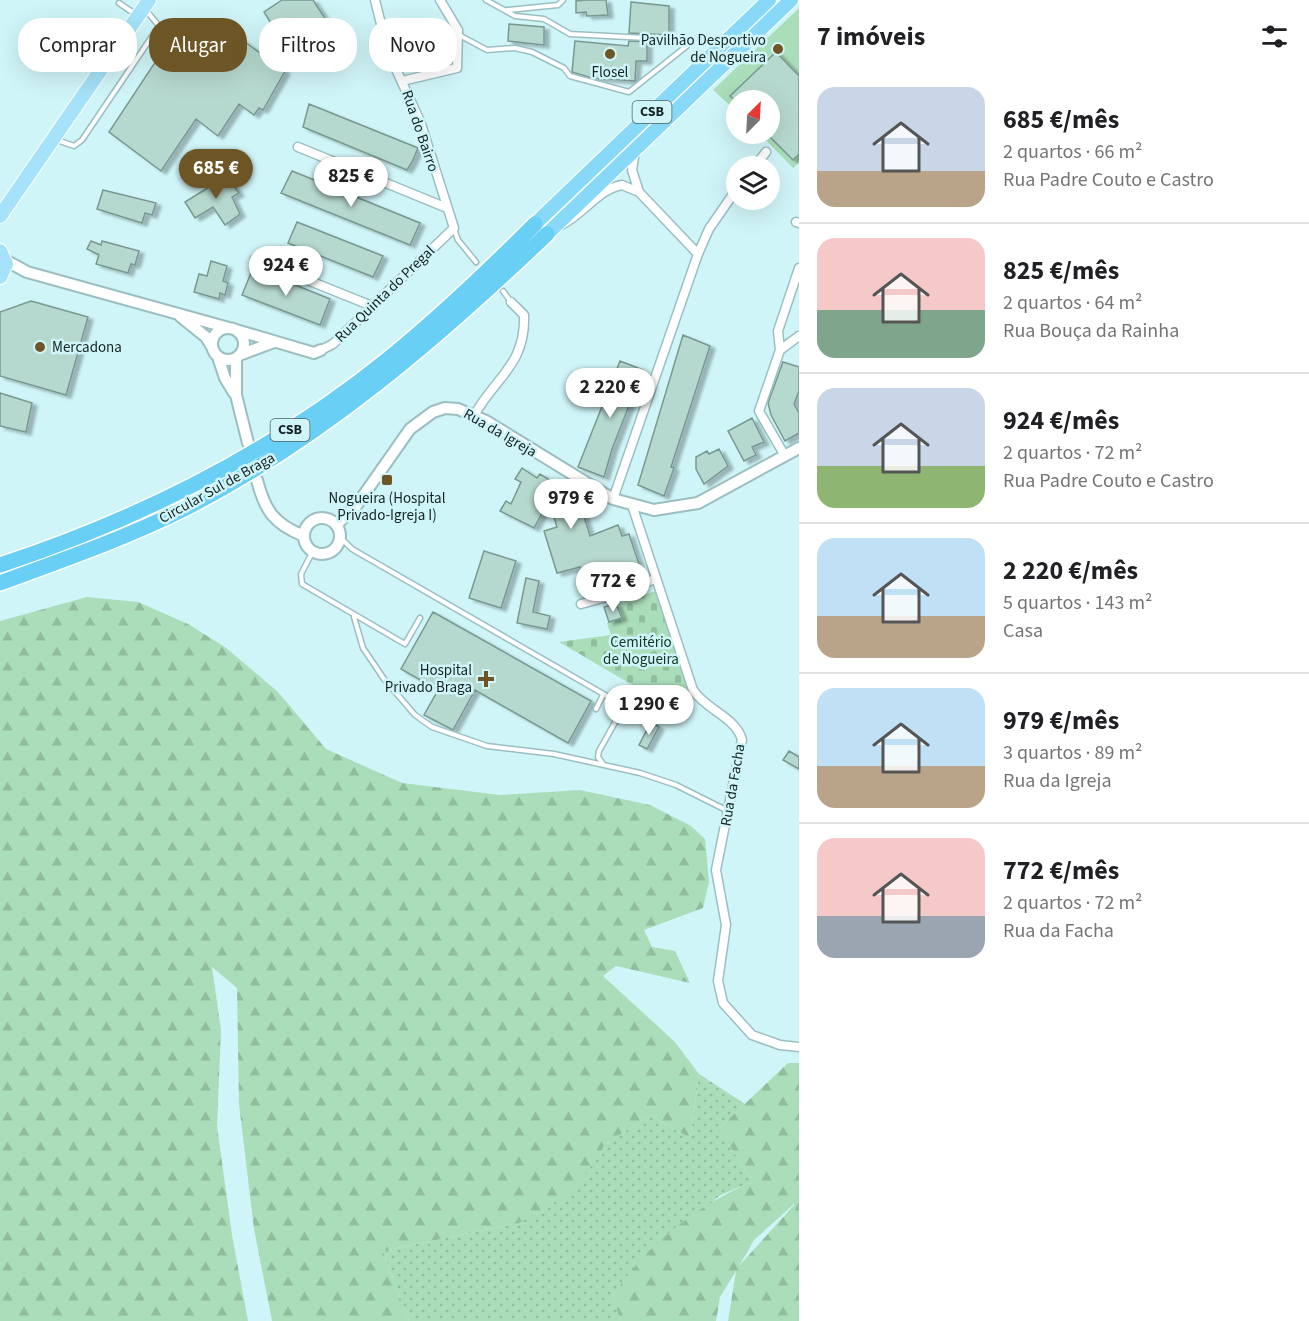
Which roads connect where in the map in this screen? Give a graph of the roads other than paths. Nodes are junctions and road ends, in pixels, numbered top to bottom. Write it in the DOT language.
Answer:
graph roads {
  1 [pos="375,0"];
  2 [pos="440,0"];
  3 [pos="486,0"];
  4 [pos="563,0"];
  5 [pos="769,0"];
  6 [pos="791,0"];
  7 [pos="119,3"];
  8 [pos="143,8"];
  9 [pos="506,10"];
  10 [pos="458,35"];
  11 [pos="402,81"];
  12 [pos="54,139"];
  13 [pos="298,147"];
  14 [pos="635,148"];
  15 [pos="766,152"];
  16 [pos="763,156"];
  17 [pos="639,192"];
  18 [pos="726,204"];
  19 [pos="447,208"];
  20 [pos="0,216"];
  21 [pos="454,228"];
  22 [pos="545,229"];
  23 [pos="698,254"];
  24 [pos="255,259"];
  25 [pos="476,262"];
  26 [pos="2,265"];
  27 [pos="799,268"];
  28 [pos="503,291"];
  29 [pos="511,302"];
  30 [pos="372,306"];
  31 [pos="177,314"];
  32 [pos="232,329"];
  33 [pos="799,336"];
  34 [pos="277,342"];
  35 [pos="212,347"];
  36 [pos="321,350"];
  37 [pos="780,350"];
  38 [pos="239,356"];
  39 [pos="218,357"];
  40 [pos="236,395"];
  41 [pos="475,414"];
  42 [pos="248,443"];
  43 [pos="799,448"];
  44 [pos="785,456"];
  45 [pos="257,480"];
  46 [pos="613,499"];
  47 [pos="632,505"];
  48 [pos="336,525"];
  49 [pos="304,536"];
  50 [pos="340,537"];
  51 [pos="313,551"];
  52 [pos="0,565"];
  53 [pos="655,579"];
  54 [pos="0,583"];
  55 [pos="581,604"];
  56 [pos="354,616"];
  57 [pos="420,618"];
  58 [pos="603,695"];
  59 [pos="596,709"];
  60 [pos="603,764"];
  61 [pos="729,811"];
  62 [pos="799,1047"];
  1 -- 11 [label="street, Rua do Bairro"];
  2 -- 10 [label="street"];
  3 -- 9 [label="lane"];
  4 -- 9 [label="lane"];
  5 -- 22 [label="highway, CSB"];
  6 -- 14 [label="highway, CSB"];
  7 -- 8 [label="lane"];
  8 -- 12 [label="main road"];
  8 -- 12 [label="lane"];
  9 -- 10 [label="lane"];
  10 -- 11 [label="street"];
  11 -- 19 [label="street, Rua do Bairro"];
  12 -- 20 [label="main road"];
  13 -- 19 [label="street"];
  14 -- 17 [label="street"];
  14 -- 22 [label="highway, CSB"];
  15 -- 16 [label="street"];
  17 -- 22 [label="street"];
  17 -- 23 [label="street"];
  18 -- 23 [label="street"];
  19 -- 21 [label="street, Rua do Bairro"];
  21 -- 25 [label="lane"];
  21 -- 30 [label="street, Rua Quinta do Pregal"];
  22 -- 52 [label="highway, Circular Sul de Braga / CSB"];
  22 -- 54 [label="highway, Circular Sul de Braga / CSB"];
  23 -- 46 [label="street"];
  24 -- 30 [label="street"];
  26 -- 31 [label="street"];
  27 -- 37 [label="street"];
  28 -- 29 [label="lane"];
  29 -- 41 [label="street"];
  30 -- 36 [label="street, Rua Quinta do Pregal"];
  31 -- 32 [label="street"];
  31 -- 35 [label="street"];
  32 -- 34 [label="street, Rua Quinta do Pregal"];
  32 -- 35 [label="street"];
  32 -- 38 [label="street"];
  33 -- 37 [label="street"];
  34 -- 36 [label="street, Rua Quinta do Pregal"];
  34 -- 38 [label="street"];
  35 -- 39 [label="street"];
  37 -- 44 [label="street"];
  38 -- 39 [label="street"];
  38 -- 40 [label="street"];
  39 -- 40 [label="street"];
  40 -- 42 [label="street"];
  41 -- 46 [label="street, Rua da Igreja"];
  41 -- 48 [label="street, Rua da Igreja"];
  43 -- 44 [label="street, Rua da Igreja"];
  44 -- 47 [label="street, Rua da Igreja"];
  45 -- 49 [label="street"];
  46 -- 47 [label="street, Rua da Igreja"];
  47 -- 53 [label="street, Rua da Facha"];
  48 -- 49 [label="street"];
  48 -- 50 [label="street"];
  49 -- 51 [label="street"];
  50 -- 51 [label="street"];
  50 -- 58 [label="lane"];
  51 -- 56 [label="lane"];
  53 -- 55 [label="street"];
  53 -- 61 [label="street, Rua da Facha"];
  56 -- 57 [label="lane"];
  56 -- 60 [label="lane"];
  58 -- 59 [label="lane"];
  58 -- 60 [label="lane"];
  60 -- 61 [label="lane"];
  61 -- 62 [label="street, Rua da Facha"];
}
